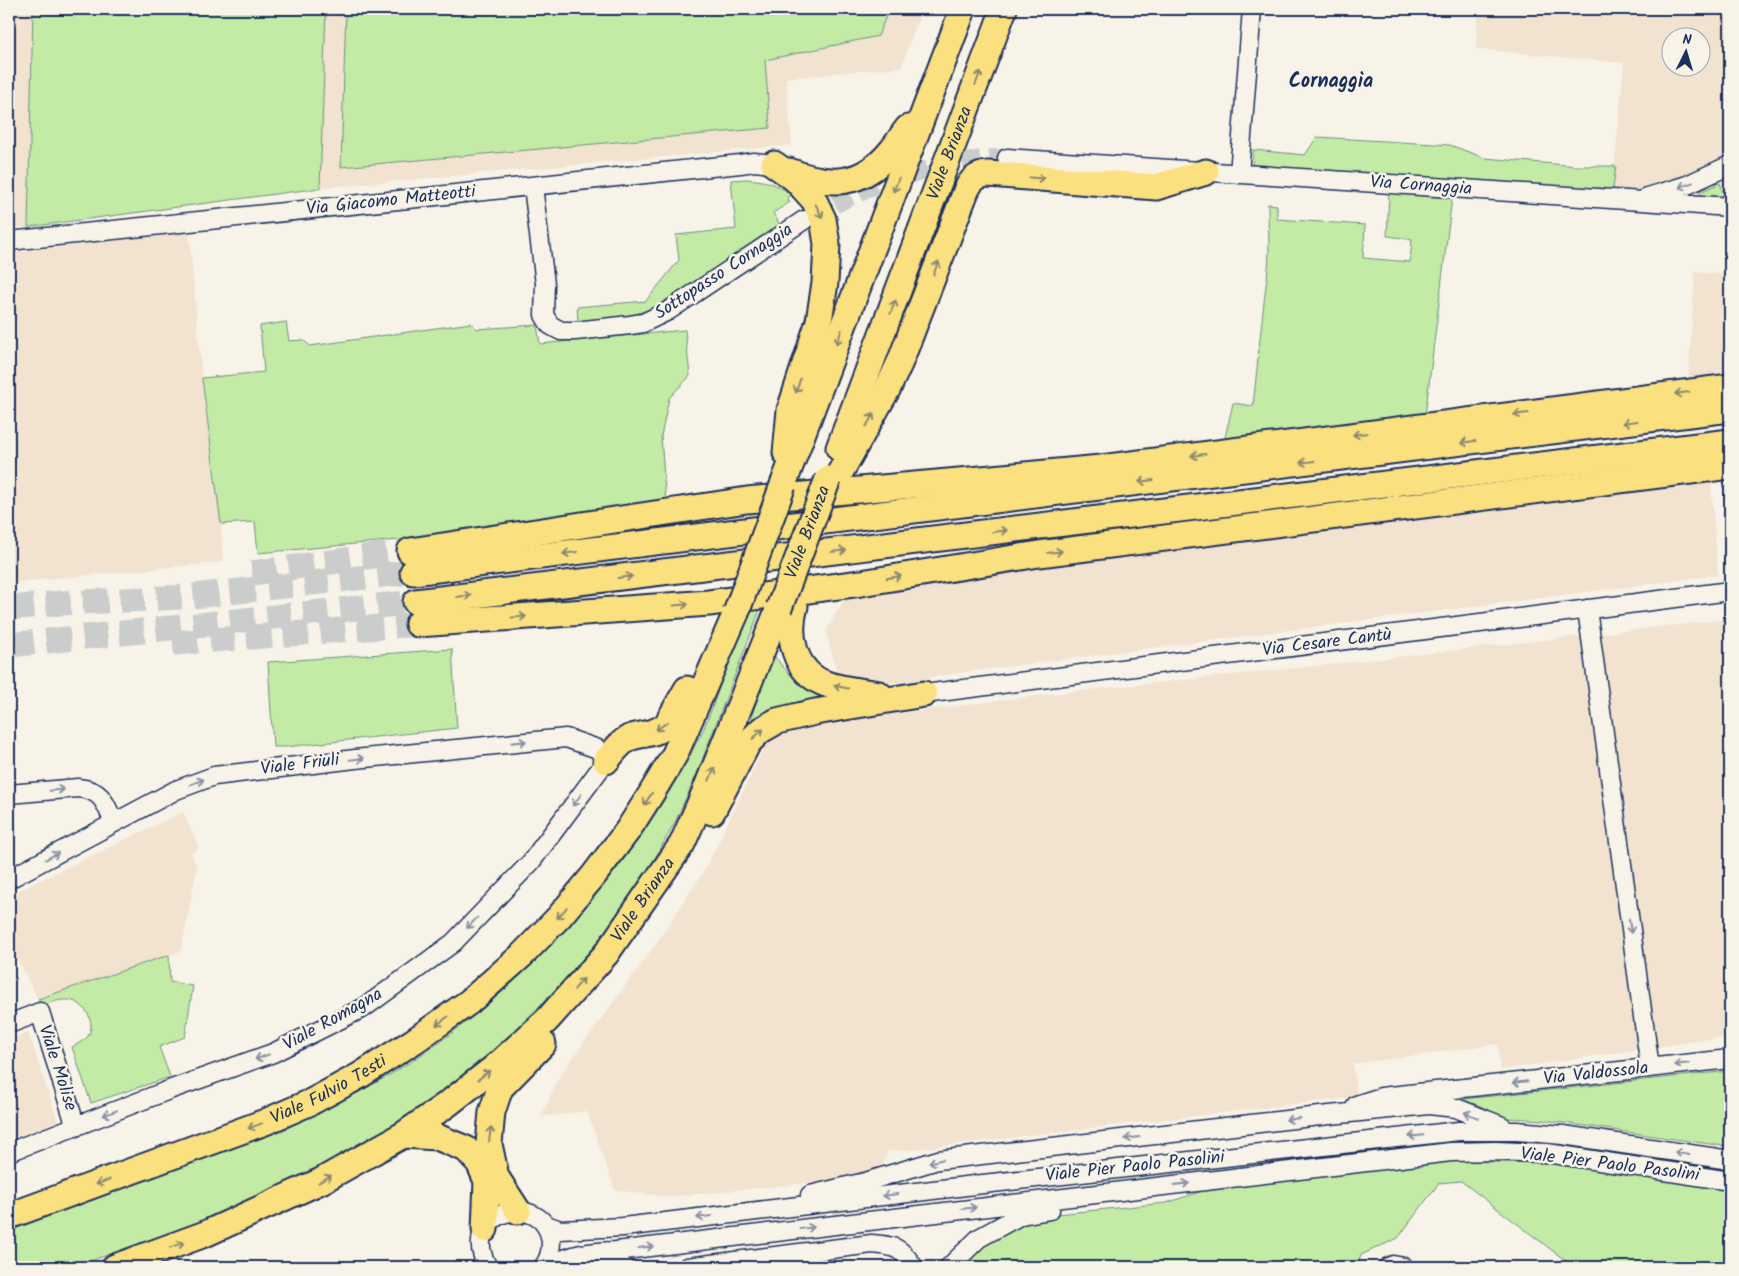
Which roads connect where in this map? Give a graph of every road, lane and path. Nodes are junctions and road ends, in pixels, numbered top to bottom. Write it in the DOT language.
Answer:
graph roads {
  1 [pos="962,9"];
  2 [pos="1004,9"];
  3 [pos="1252,9"];
  4 [pos="925,106"];
  5 [pos="1006,158"];
  6 [pos="774,164"];
  7 [pos="1730,164"];
  8 [pos="1206,172"];
  9 [pos="1240,174"];
  10 [pos="534,186"];
  11 [pos="1636,201"];
  12 [pos="1730,207"];
  13 [pos="804,220"];
  14 [pos="9,241"];
  15 [pos="1730,387"];
  16 [pos="1730,409"];
  17 [pos="1730,442"];
  18 [pos="1730,466"];
  19 [pos="833,478"];
  20 [pos="783,485"];
  21 [pos="1730,591"];
  22 [pos="787,607"];
  23 [pos="1587,609"];
  24 [pos="736,613"];
  25 [pos="924,694"];
  26 [pos="606,761"];
  27 [pos="9,794"];
  28 [pos="114,823"];
  29 [pos="682,844"];
  30 [pos="9,878"];
  31 [pos="547,1020"];
  32 [pos="9,1024"];
  33 [pos="1730,1059"];
  34 [pos="1650,1068"];
  35 [pos="1461,1089"];
  36 [pos="1320,1116"];
  37 [pos="76,1127"];
  38 [pos="1517,1131"];
  39 [pos="403,1135"];
  40 [pos="9,1152"];
  41 [pos="1730,1160"];
  42 [pos="1730,1181"];
  43 [pos="1161,1186"];
  44 [pos="518,1210"];
  45 [pos="752,1212"];
  46 [pos="9,1216"];
  47 [pos="544,1224"];
  48 [pos="485,1229"];
  49 [pos="598,1252"];
  50 [pos="484,1264"];
  51 [pos="115,1267"];
  52 [pos="543,1267"];
  53 [pos="548,1267"];
  54 [pos="624,1267"];
  55 [pos="687,1267"];
  56 [pos="914,1267"];
  57 [pos="949,1267"];
  58 [pos="1388,1267"];
  59 [pos="1404,1267"];
  1 -- 4 [label="highway"];
  19 -- 2 [label="highway, Viale Brianza, one-way"];
  3 -- 9 [label="street"];
  4 -- 6 [label="highway"];
  4 -- 20 [label="highway, one-way"];
  5 -- 8 [label="street"];
  6 -- 10 [label="street, Via Giacomo Matteotti"];
  6 -- 20 [label="highway, one-way"];
  7 -- 11 [label="street, Via Cornaggia, one-way"];
  8 -- 9 [label="street, Via Cornaggia"];
  19 -- 8 [label="highway, one-way"];
  9 -- 11 [label="street, Via Cornaggia"];
  10 -- 13 [label="street, Sottopasso Cornaggia"];
  10 -- 14 [label="street, Via Giacomo Matteotti"];
  11 -- 12 [label="street, Via Cornaggia"];
  15 -- 16 [label="highway"];
  17 -- 18 [label="highway"];
  19 -- 22 [label="highway, Viale Brianza, bridge"];
  20 -- 24 [label="highway, bridge"];
  21 -- 23 [label="street, Via Cesare Cantù"];
  25 -- 22 [label="highway, one-way"];
  29 -- 22 [label="highway, Viale Brianza, one-way"];
  23 -- 25 [label="street, Via Cesare Cantù"];
  23 -- 34 [label="street, one-way"];
  24 -- 26 [label="highway, one-way"];
  24 -- 46 [label="highway, Viale Fulvio Testi, one-way"];
  29 -- 25 [label="highway, one-way"];
  28 -- 26 [label="street, Viale Friuli, one-way"];
  26 -- 37 [label="street, Viale Romagna, one-way"];
  27 -- 28 [label="street, one-way"];
  30 -- 28 [label="street, Viale Friuli, one-way"];
  31 -- 29 [label="highway, Viale Brianza, one-way"];
  39 -- 31 [label="highway, one-way"];
  44 -- 31 [label="highway, one-way"];
  32 -- 37 [label="street, Viale Molise"];
  33 -- 34 [label="street, Via Valdossola, one-way"];
  34 -- 35 [label="street, Via Valdossola, one-way"];
  35 -- 36 [label="street, Viale Pier Paolo Pasolini"];
  38 -- 36 [label="street, Viale Pier Paolo Pasolini, one-way"];
  36 -- 45 [label="street, Viale Pier Paolo Pasolini, one-way"];
  37 -- 40 [label="street, Viale Romagna"];
  41 -- 38 [label="street, Viale Pier Paolo Pasolini, one-way"];
  38 -- 45 [label="street, Viale Pier Paolo Pasolini, one-way"];
  39 -- 48 [label="highway"];
  51 -- 39 [label="highway, one-way"];
  43 -- 42 [label="street, Viale Pier Paolo Pasolini, one-way"];
  49 -- 43 [label="street, Viale Pier Paolo Pasolini, one-way"];
  43 -- 57 [label="street, Viale Pier Paolo Pasolini"];
  44 -- 47 [label="street, Viale Pier Paolo Pasolini"];
  44 -- 48 [label="street"];
  45 -- 47 [label="street, Viale Pier Paolo Pasolini, one-way"];
  47 -- 52 [label="street"];
  48 -- 50 [label="street"];
  49 -- 53 [label="street, Viale Pier Paolo Pasolini"];
  49 -- 54 [label="street"];
  55 -- 56 [label="street"];
  58 -- 59 [label="street"];
}
